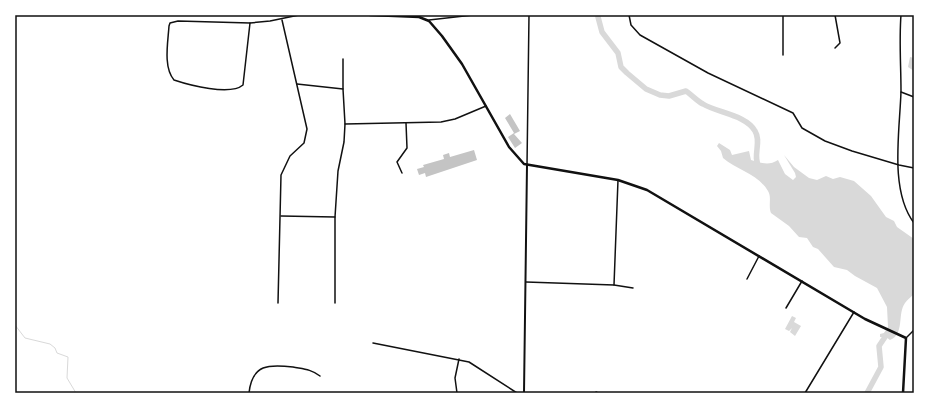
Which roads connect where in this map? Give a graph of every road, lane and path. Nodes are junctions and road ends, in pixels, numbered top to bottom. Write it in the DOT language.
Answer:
graph roads {
  1 [pos="299,15"];
  2 [pos="370,15"];
  3 [pos="473,15"];
  4 [pos="529,15"];
  5 [pos="629,15"];
  6 [pos="784,15"];
  7 [pos="835,15"];
  8 [pos="901,15"];
  9 [pos="282,20"];
  10 [pos="429,21"];
  11 [pos="250,23"];
  12 [pos="836,48"];
  13 [pos="783,55"];
  14 [pos="344,59"];
  15 [pos="296,84"];
  16 [pos="343,89"];
  17 [pos="901,92"];
  18 [pos="914,97"];
  19 [pos="486,106"];
  20 [pos="406,123"];
  21 [pos="345,124"];
  22 [pos="527,165"];
  23 [pos="899,165"];
  24 [pos="914,168"];
  25 [pos="402,173"];
  26 [pos="618,180"];
  27 [pos="281,216"];
  28 [pos="336,217"];
  29 [pos="914,223"];
  30 [pos="759,256"];
  31 [pos="747,279"];
  32 [pos="802,281"];
  33 [pos="526,282"];
  34 [pos="614,285"];
  35 [pos="633,288"];
  36 [pos="278,303"];
  37 [pos="335,303"];
  38 [pos="786,308"];
  39 [pos="854,312"];
  40 [pos="914,330"];
  41 [pos="906,338"];
  42 [pos="373,343"];
  43 [pos="459,359"];
  44 [pos="320,376"];
  45 [pos="805,392"];
  46 [pos="249,393"];
  47 [pos="457,393"];
  48 [pos="517,393"];
  49 [pos="524,393"];
  50 [pos="808,393"];
  51 [pos="903,393"];
  1 -- 9 [label="street"];
  2 -- 10 [label="main road"];
  3 -- 10 [label="street"];
  4 -- 22 [label="street"];
  5 -- 23 [label="street"];
  6 -- 13 [label="street"];
  7 -- 12 [label="street"];
  8 -- 17 [label="street"];
  9 -- 11 [label="street"];
  9 -- 15 [label="street"];
  10 -- 19 [label="main road"];
  11 -- 11 [label="street"];
  14 -- 16 [label="street"];
  15 -- 16 [label="street"];
  15 -- 27 [label="street"];
  16 -- 21 [label="street"];
  17 -- 18 [label="street"];
  17 -- 23 [label="street"];
  19 -- 20 [label="street"];
  19 -- 22 [label="main road"];
  20 -- 21 [label="street"];
  20 -- 25 [label="street"];
  21 -- 28 [label="street"];
  22 -- 26 [label="main road"];
  22 -- 33 [label="street"];
  23 -- 24 [label="street"];
  23 -- 29 [label="street"];
  26 -- 30 [label="main road"];
  26 -- 34 [label="street"];
  27 -- 28 [label="street"];
  27 -- 36 [label="street"];
  28 -- 37 [label="street"];
  30 -- 31 [label="street"];
  30 -- 32 [label="main road"];
  32 -- 38 [label="street"];
  32 -- 39 [label="main road"];
  33 -- 34 [label="street"];
  33 -- 49 [label="street"];
  34 -- 35 [label="street"];
  39 -- 41 [label="main road"];
  39 -- 45 [label="street"];
  40 -- 41 [label="street"];
  41 -- 51 [label="main road"];
  42 -- 43 [label="street"];
  43 -- 47 [label="street"];
  43 -- 48 [label="street"];
  44 -- 46 [label="street"];
  45 -- 50 [label="street"];
}
